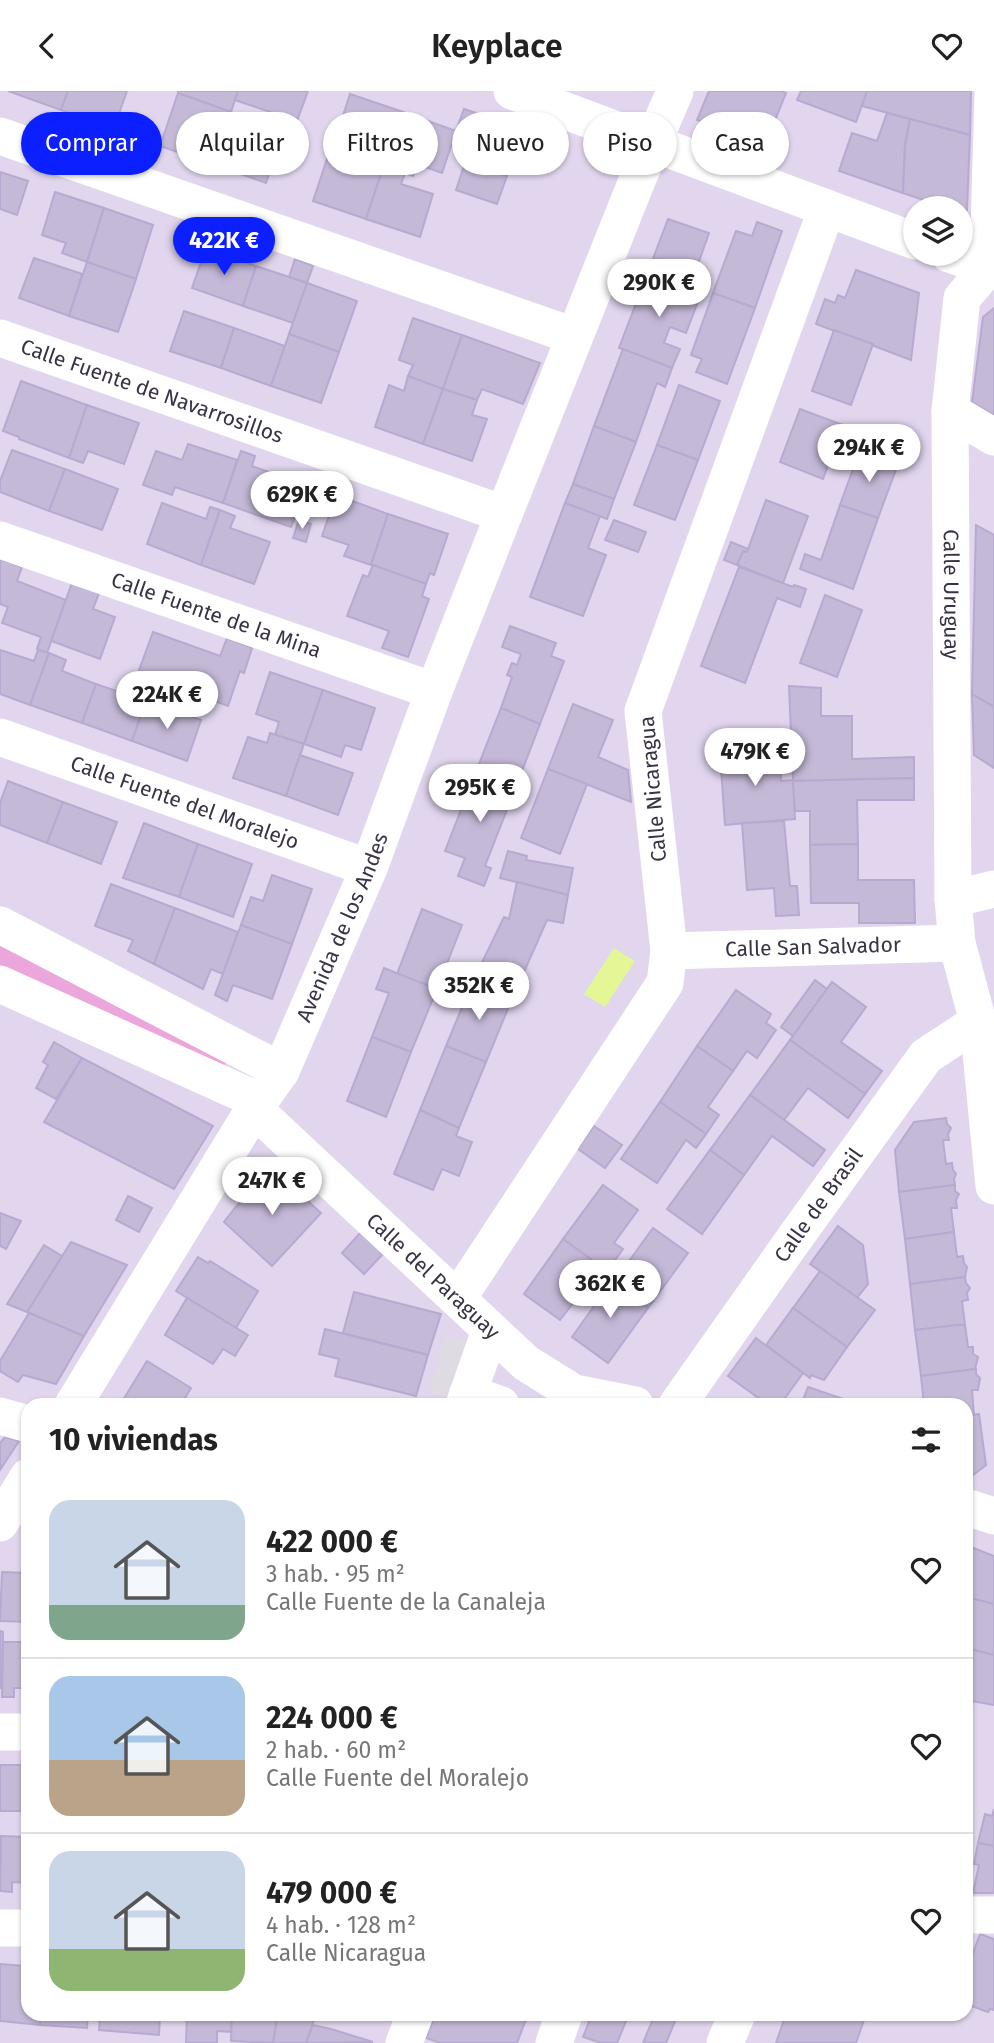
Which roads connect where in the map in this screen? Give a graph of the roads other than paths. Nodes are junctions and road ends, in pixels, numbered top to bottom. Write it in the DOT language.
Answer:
graph roads {
  1 [pos="512,91"];
  2 [pos="675,91"];
  3 [pos="993,91"];
  4 [pos="667,112"];
  5 [pos="583,117"];
  6 [pos="0,136"];
  7 [pos="677,152"];
  8 [pos="641,175"];
  9 [pos="827,208"];
  10 [pos="903,236"];
  11 [pos="973,263"];
  12 [pos="991,269"];
  13 [pos="574,336"];
  14 [pos="0,338"];
  15 [pos="950,411"];
  16 [pos="994,436"];
  17 [pos="504,514"];
  18 [pos="0,540"];
  19 [pos="435,691"];
  20 [pos="0,737"];
  21 [pos="369,868"];
  22 [pos="994,889"];
  23 [pos="953,898"];
  24 [pos="0,925"];
  25 [pos="957,943"];
  26 [pos="669,951"];
  27 [pos="0,984"];
  28 [pos="978,1022"];
  29 [pos="281,1070"];
  30 [pos="257,1105"];
  31 [pos="994,1186"];
  32 [pos="458,1298"];
  33 [pos="490,1331"];
  34 [pos="77,1398"];
  35 [pos="479,1398"];
  36 [pos="571,1398"];
  37 [pos="682,1398"];
  38 [pos="0,1416"];
  39 [pos="21,1423"];
  40 [pos="21,1489"];
  41 [pos="973,1509"];
  42 [pos="994,1516"];
  43 [pos="0,1523"];
  44 [pos="21,1524"];
  45 [pos="0,1732"];
  46 [pos="21,1732"];
  47 [pos="973,1915"];
  48 [pos="994,1915"];
  49 [pos="0,1928"];
  50 [pos="21,1928"];
  51 [pos="412,2021"];
  52 [pos="562,2021"];
  53 [pos="734,2021"];
  54 [pos="404,2043"];
  55 [pos="554,2043"];
  56 [pos="725,2043"];
  1 -- 5 [label="street"];
  2 -- 4 [label="street, Avenida de los Andes"];
  3 -- 12 [label="street"];
  6 -- 13 [label="street"];
  7 -- 9 [label="street"];
  8 -- 13 [label="street, Avenida de los Andes"];
  9 -- 10 [label="street"];
  9 -- 26 [label="street, Calle Nicaragua"];
  11 -- 12 [label="street"];
  12 -- 15 [label="street, Calle Uruguay"];
  13 -- 17 [label="street, Avenida de los Andes"];
  14 -- 17 [label="street, Calle Fuente de Navarrosillos"];
  15 -- 16 [label="street"];
  15 -- 23 [label="street, Calle Uruguay"];
  17 -- 19 [label="street, Avenida de los Andes"];
  18 -- 19 [label="street, Calle Fuente de la Mina"];
  19 -- 21 [label="street, Avenida de los Andes"];
  20 -- 21 [label="street, Calle Fuente del Moralejo"];
  21 -- 29 [label="street, Avenida de los Andes"];
  22 -- 23 [label="street"];
  23 -- 25 [label="street, Calle Uruguay"];
  24 -- 29 [label="street"];
  25 -- 26 [label="street, Calle San Salvador"];
  25 -- 28 [label="street, Calle Uruguay"];
  26 -- 32 [label="street, Calle Nicaragua"];
  27 -- 30 [label="street, Calle del Paraguay"];
  28 -- 31 [label="street, Calle Uruguay"];
  28 -- 37 [label="street, Calle de Brasil"];
  29 -- 30 [label="street, Avenida de los Andes"];
  30 -- 32 [label="street, Calle del Paraguay"];
  30 -- 34 [label="street, Avenida de los Andes"];
  32 -- 33 [label="street, Calle del Paraguay"];
  33 -- 35 [label="street"];
  33 -- 36 [label="street, Calle del Paraguay"];
  38 -- 39 [label="street"];
  40 -- 43 [label="street"];
  41 -- 42 [label="street"];
  43 -- 44 [label="street"];
  45 -- 46 [label="street"];
  47 -- 48 [label="street"];
  49 -- 50 [label="street"];
  51 -- 54 [label="street"];
  52 -- 55 [label="street"];
  53 -- 56 [label="street"];
}
